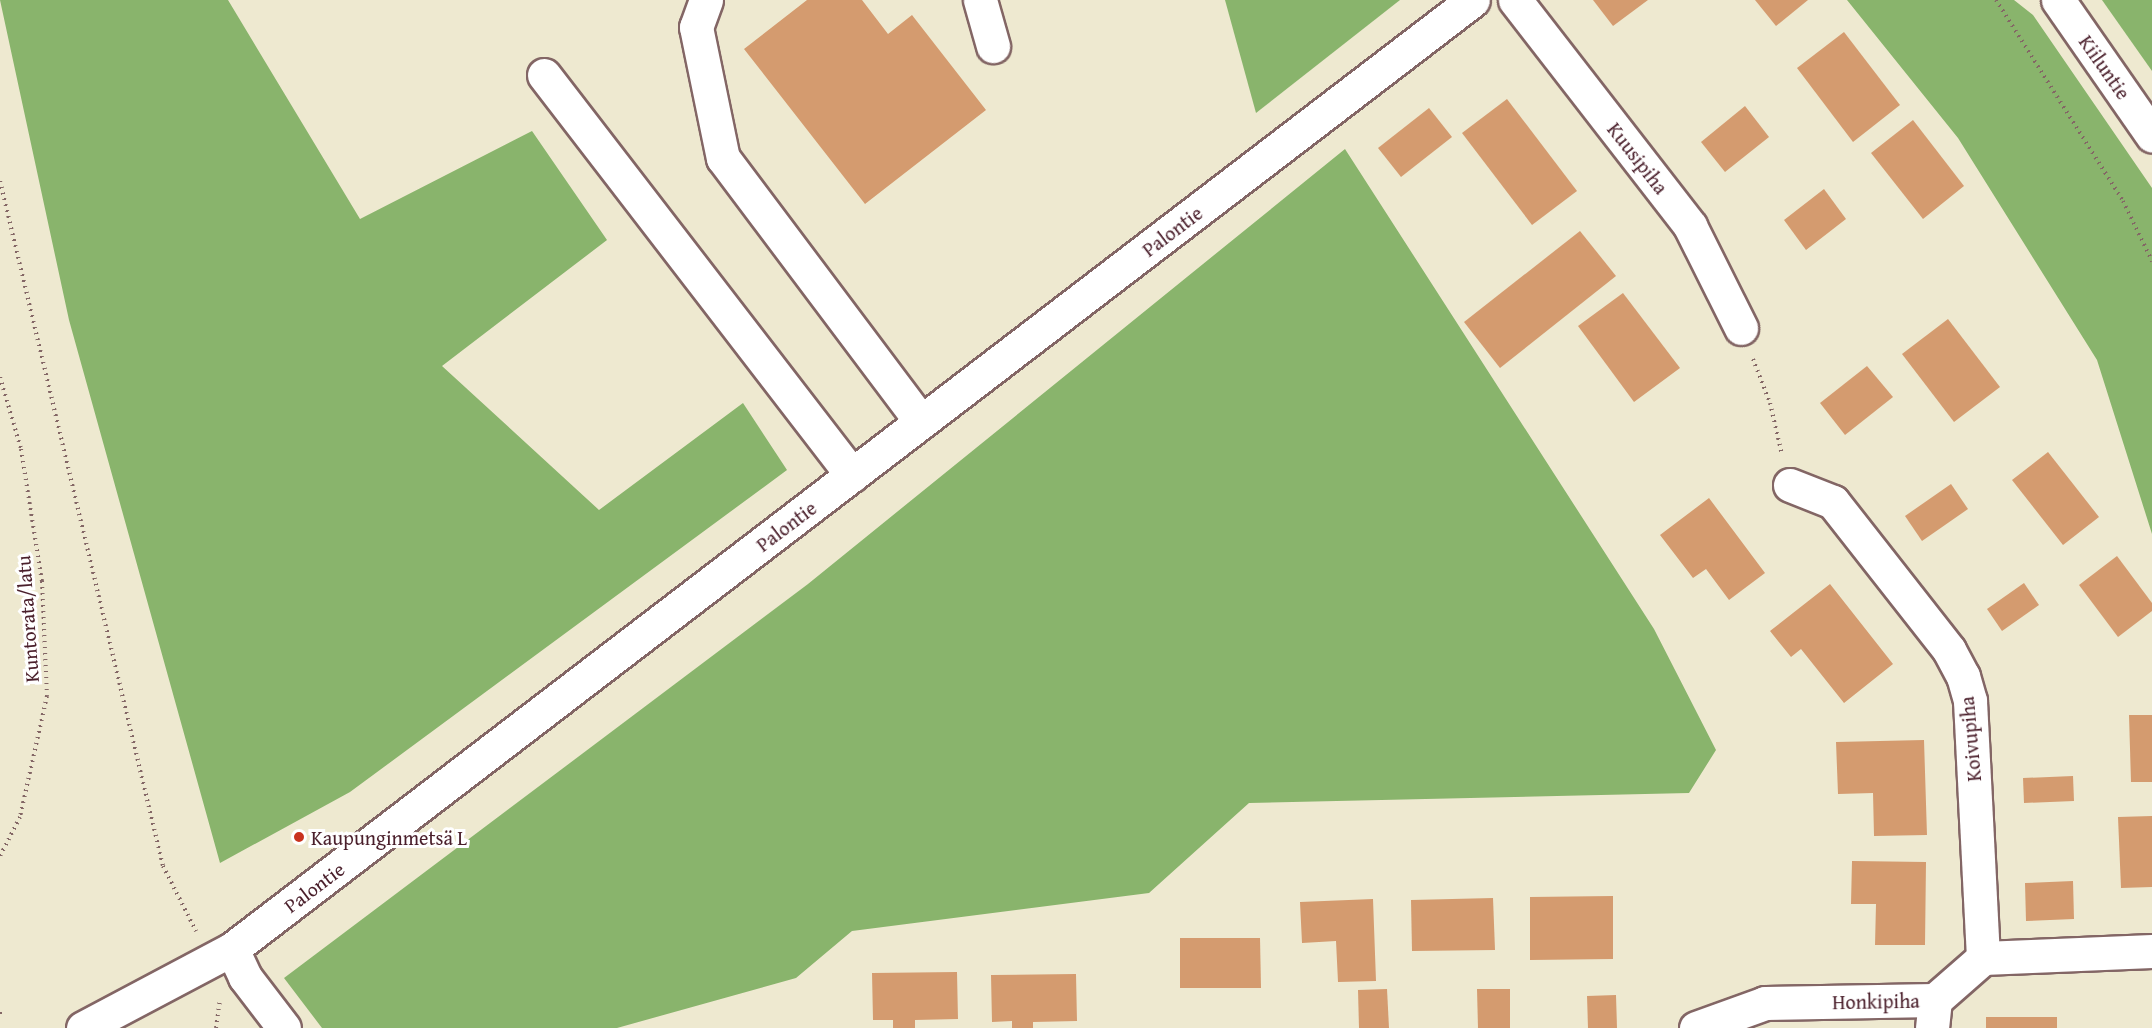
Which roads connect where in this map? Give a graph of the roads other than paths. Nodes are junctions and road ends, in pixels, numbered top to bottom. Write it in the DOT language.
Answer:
graph roads {
  1 [pos="706,0"];
  2 [pos="980,0"];
  3 [pos="1473,0"];
  4 [pos="1515,0"];
  5 [pos="2058,0"];
  6 [pos="993,46"];
  7 [pos="544,75"];
  8 [pos="2152,135"];
  9 [pos="1741,328"];
  10 [pos="921,422"];
  11 [pos="852,475"];
  12 [pos="1790,485"];
  13 [pos="2152,951"];
  14 [pos="1983,958"];
  15 [pos="228,970"];
  16 [pos="1934,1014"];
  17 [pos="83,1028"];
  18 [pos="284,1028"];
  19 [pos="1696,1028"];
  1 -- 10 [label="street"];
  2 -- 6 [label="street"];
  3 -- 10 [label="street, Palontie"];
  4 -- 9 [label="street, Kuusipiha"];
  5 -- 8 [label="street, Kiiluntie"];
  7 -- 11 [label="street"];
  10 -- 11 [label="street, Palontie"];
  11 -- 15 [label="street, Palontie"];
  12 -- 14 [label="street, Koivupiha"];
  13 -- 14 [label="street"];
  14 -- 16 [label="street, Honkipiha"];
  15 -- 17 [label="street, Palontie"];
  15 -- 18 [label="street"];
  16 -- 19 [label="street, Honkipiha"];
}
